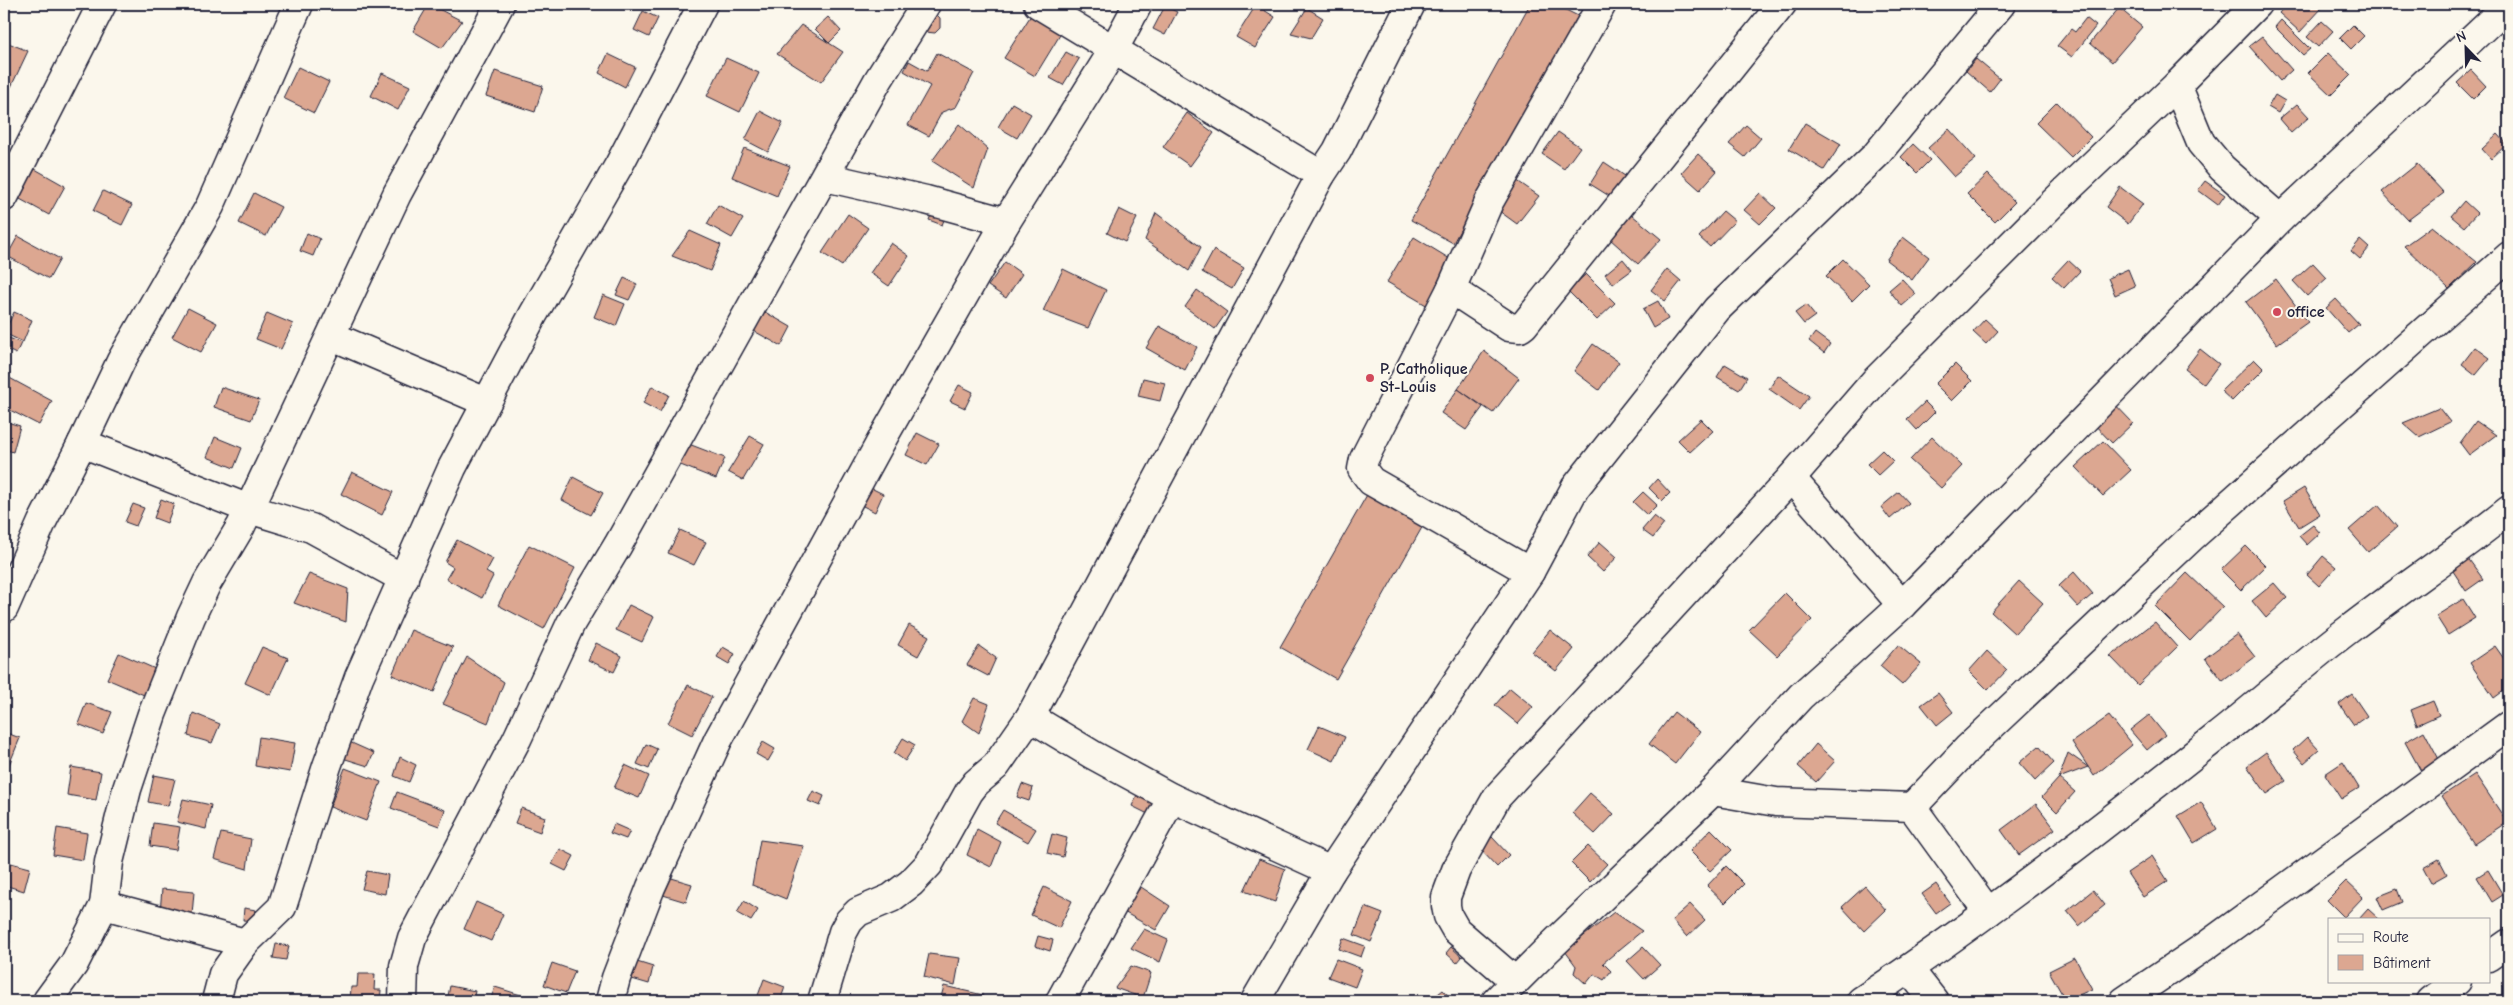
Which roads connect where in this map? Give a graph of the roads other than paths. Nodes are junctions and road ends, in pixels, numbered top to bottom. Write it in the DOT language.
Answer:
graph roads {
  1 [pos="102,4"];
  2 [pos="299,4"];
  3 [pos="500,4"];
  4 [pos="703,4"];
  5 [pos="926,4"];
  6 [pos="1038,4"];
  7 [pos="1138,4"];
  8 [pos="1411,4"];
  9 [pos="1602,4"];
  10 [pos="1782,4"];
  11 [pos="2001,4"];
  12 [pos="2257,4"];
  13 [pos="2509,4"];
  14 [pos="1114,49"];
  15 [pos="2177,85"];
  16 [pos="1321,175"];
  17 [pos="825,177"];
  18 [pos="4,196"];
  19 [pos="2280,219"];
  20 [pos="1006,222"];
  21 [pos="2509,256"];
  22 [pos="1451,289"];
  23 [pos="332,336"];
  24 [pos="486,402"];
  25 [pos="82,443"];
  26 [pos="1791,478"];
  27 [pos="249,509"];
  28 [pos="2509,510"];
  29 [pos="1530,572"];
  30 [pos="404,578"];
  31 [pos="1902,604"];
  32 [pos="4,608"];
  33 [pos="1030,717"];
  34 [pos="2509,725"];
  35 [pos="1713,791"];
  36 [pos="1172,798"];
  37 [pos="1912,807"];
  38 [pos="1331,871"];
  39 [pos="104,905"];
  40 [pos="1988,912"];
  41 [pos="246,943"];
  42 [pos="2509,943"];
  43 [pos="2490,956"];
  44 [pos="1909,969"];
  45 [pos="1515,981"];
  46 [pos="2456,982"];
  47 [pos="47,1001"];
  48 [pos="216,1001"];
  49 [pos="403,1001"];
  50 [pos="610,1001"];
  51 [pos="822,1001"];
  52 [pos="1060,1001"];
  53 [pos="1255,1001"];
  54 [pos="1496,1001"];
  55 [pos="1861,1001"];
  56 [pos="1934,1001"];
  57 [pos="2124,1001"];
  58 [pos="2430,1001"];
  1 -- 18 [label="street"];
  2 -- 25 [label="street"];
  3 -- 23 [label="street"];
  4 -- 24 [label="street"];
  5 -- 17 [label="street"];
  6 -- 14 [label="street"];
  7 -- 14 [label="street"];
  8 -- 16 [label="street"];
  9 -- 22 [label="street"];
  10 -- 22 [label="street"];
  11 -- 29 [label="street"];
  12 -- 15 [label="street"];
  13 -- 19 [label="street"];
  14 -- 16 [label="street"];
  14 -- 20 [label="street"];
  15 -- 19 [label="street"];
  15 -- 26 [label="street"];
  16 -- 33 [label="street"];
  17 -- 20 [label="street"];
  17 -- 49 [label="street"];
  19 -- 31 [label="street"];
  20 -- 50 [label="street"];
  21 -- 37 [label="street"];
  22 -- 29 [label="street"];
  23 -- 24 [label="street"];
  23 -- 27 [label="street"];
  24 -- 30 [label="street"];
  25 -- 27 [label="street"];
  25 -- 32 [label="street"];
  26 -- 31 [label="street"];
  26 -- 45 [label="street"];
  27 -- 30 [label="street"];
  27 -- 39 [label="street"];
  28 -- 40 [label="street"];
  29 -- 38 [label="street"];
  30 -- 41 [label="street"];
  31 -- 35 [label="street"];
  33 -- 36 [label="street"];
  33 -- 51 [label="street"];
  34 -- 57 [label="street"];
  35 -- 37 [label="street"];
  35 -- 45 [label="street"];
  36 -- 38 [label="street"];
  36 -- 52 [label="street"];
  37 -- 40 [label="street"];
  38 -- 53 [label="street"];
  39 -- 41 [label="street"];
  39 -- 47 [label="street"];
  40 -- 44 [label="street"];
  41 -- 48 [label="street"];
  42 -- 43 [label="street"];
  44 -- 55 [label="street"];
  44 -- 56 [label="street"];
  45 -- 54 [label="street"];
  46 -- 58 [label="street"];
}
